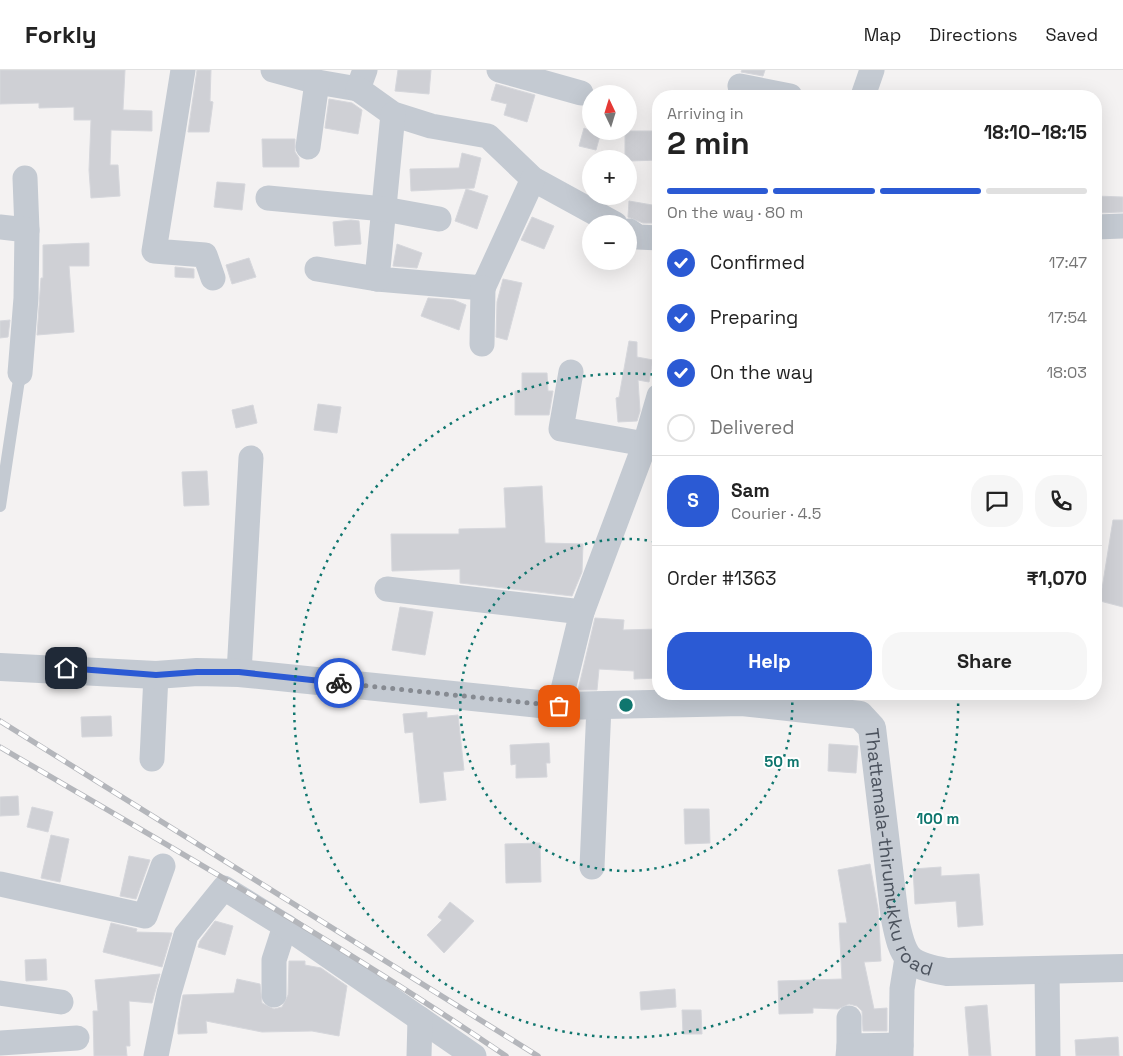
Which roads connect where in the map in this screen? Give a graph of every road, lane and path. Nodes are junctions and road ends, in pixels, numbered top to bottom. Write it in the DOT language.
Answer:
graph roads {
  1 [pos="183,70"];
  2 [pos="273,70"];
  3 [pos="499,70"];
  4 [pos="872,70"];
  5 [pos="361,80"];
  6 [pos="317,82"];
  7 [pos="740,86"];
  8 [pos="760,90"];
  9 [pos="865,90"];
  10 [pos="581,93"];
  11 [pos="393,114"];
  12 [pos="308,147"];
  13 [pos="25,178"];
  14 [pos="533,179"];
  15 [pos="268,198"];
  16 [pos="384,209"];
  17 [pos="599,215"];
  18 [pos="440,219"];
  19 [pos="1123,226"];
  20 [pos="0,227"];
  21 [pos="1102,227"];
  22 [pos="27,230"];
  23 [pos="637,235"];
  24 [pos="652,237"];
  25 [pos="317,269"];
  26 [pos="213,278"];
  27 [pos="377,279"];
  28 [pos="483,288"];
  29 [pos="482,344"];
  30 [pos="571,372"];
  31 [pos="20,373"];
  32 [pos="652,420"];
  33 [pos="645,444"];
  34 [pos="251,458"];
  35 [pos="0,506"];
  36 [pos="387,588"];
  37 [pos="582,612"];
  38 [pos="0,667"];
  39 [pos="239,672"];
  40 [pos="156,675"];
  41 [pos="707,700"];
  42 [pos="757,700"];
  43 [pos="559,706"];
  44 [pos="599,706"];
  45 [pos="152,758"];
  46 [pos="164,866"];
  47 [pos="592,867"];
  48 [pos="0,884"];
  49 [pos="285,926"];
  50 [pos="906,958"];
  51 [pos="1123,968"];
  52 [pos="1047,970"];
  53 [pos="0,993"];
  54 [pos="274,995"];
  55 [pos="61,1002"];
  56 [pos="849,1018"];
  57 [pos="420,1019"];
  58 [pos="77,1038"];
  59 [pos="0,1042"];
  60 [pos="901,1050"];
  61 [pos="849,1051"];
  62 [pos="156,1056"];
  63 [pos="419,1056"];
  64 [pos="474,1056"];
  65 [pos="1048,1056"];
  1 -- 26 [label="street"];
  2 -- 6 [label="street"];
  3 -- 10 [label="street"];
  4 -- 9 [label="street"];
  5 -- 6 [label="street"];
  5 -- 11 [label="street"];
  6 -- 12 [label="street"];
  7 -- 8 [label="street"];
  11 -- 14 [label="street"];
  11 -- 16 [label="street"];
  13 -- 22 [label="street"];
  14 -- 17 [label="street"];
  14 -- 28 [label="street"];
  15 -- 16 [label="street"];
  16 -- 18 [label="street"];
  16 -- 27 [label="street"];
  19 -- 21 [label="street"];
  20 -- 22 [label="street"];
  22 -- 31 [label="street"];
  23 -- 24 [label="street"];
  25 -- 27 [label="street"];
  27 -- 28 [label="street"];
  28 -- 29 [label="street"];
  30 -- 33 [label="street"];
  31 -- 35 [label="lane"];
  32 -- 33 [label="street"];
  33 -- 37 [label="street"];
  34 -- 39 [label="street"];
  36 -- 37 [label="street"];
  37 -- 43 [label="street"];
  38 -- 40 [label="street, Thattamala-thirumukku road"];
  39 -- 40 [label="street, Thattamala-thirumukku road"];
  39 -- 43 [label="street, Thattamala-thirumukku road"];
  40 -- 45 [label="street"];
  41 -- 44 [label="street, Thattamala-thirumukku road"];
  42 -- 50 [label="street, Thattamala-thirumukku road"];
  43 -- 44 [label="street, Thattamala-thirumukku road"];
  44 -- 47 [label="street"];
  46 -- 48 [label="street"];
  49 -- 54 [label="street"];
  49 -- 57 [label="street"];
  49 -- 62 [label="street"];
  50 -- 52 [label="street, Thattamala-thirumukku road"];
  50 -- 60 [label="street"];
  51 -- 52 [label="street, Thattamala-thirumukku road"];
  52 -- 65 [label="street"];
  53 -- 55 [label="street"];
  56 -- 61 [label="street"];
  57 -- 63 [label="street"];
  57 -- 64 [label="street"];
  58 -- 59 [label="street"];
  60 -- 61 [label="street"];
}
